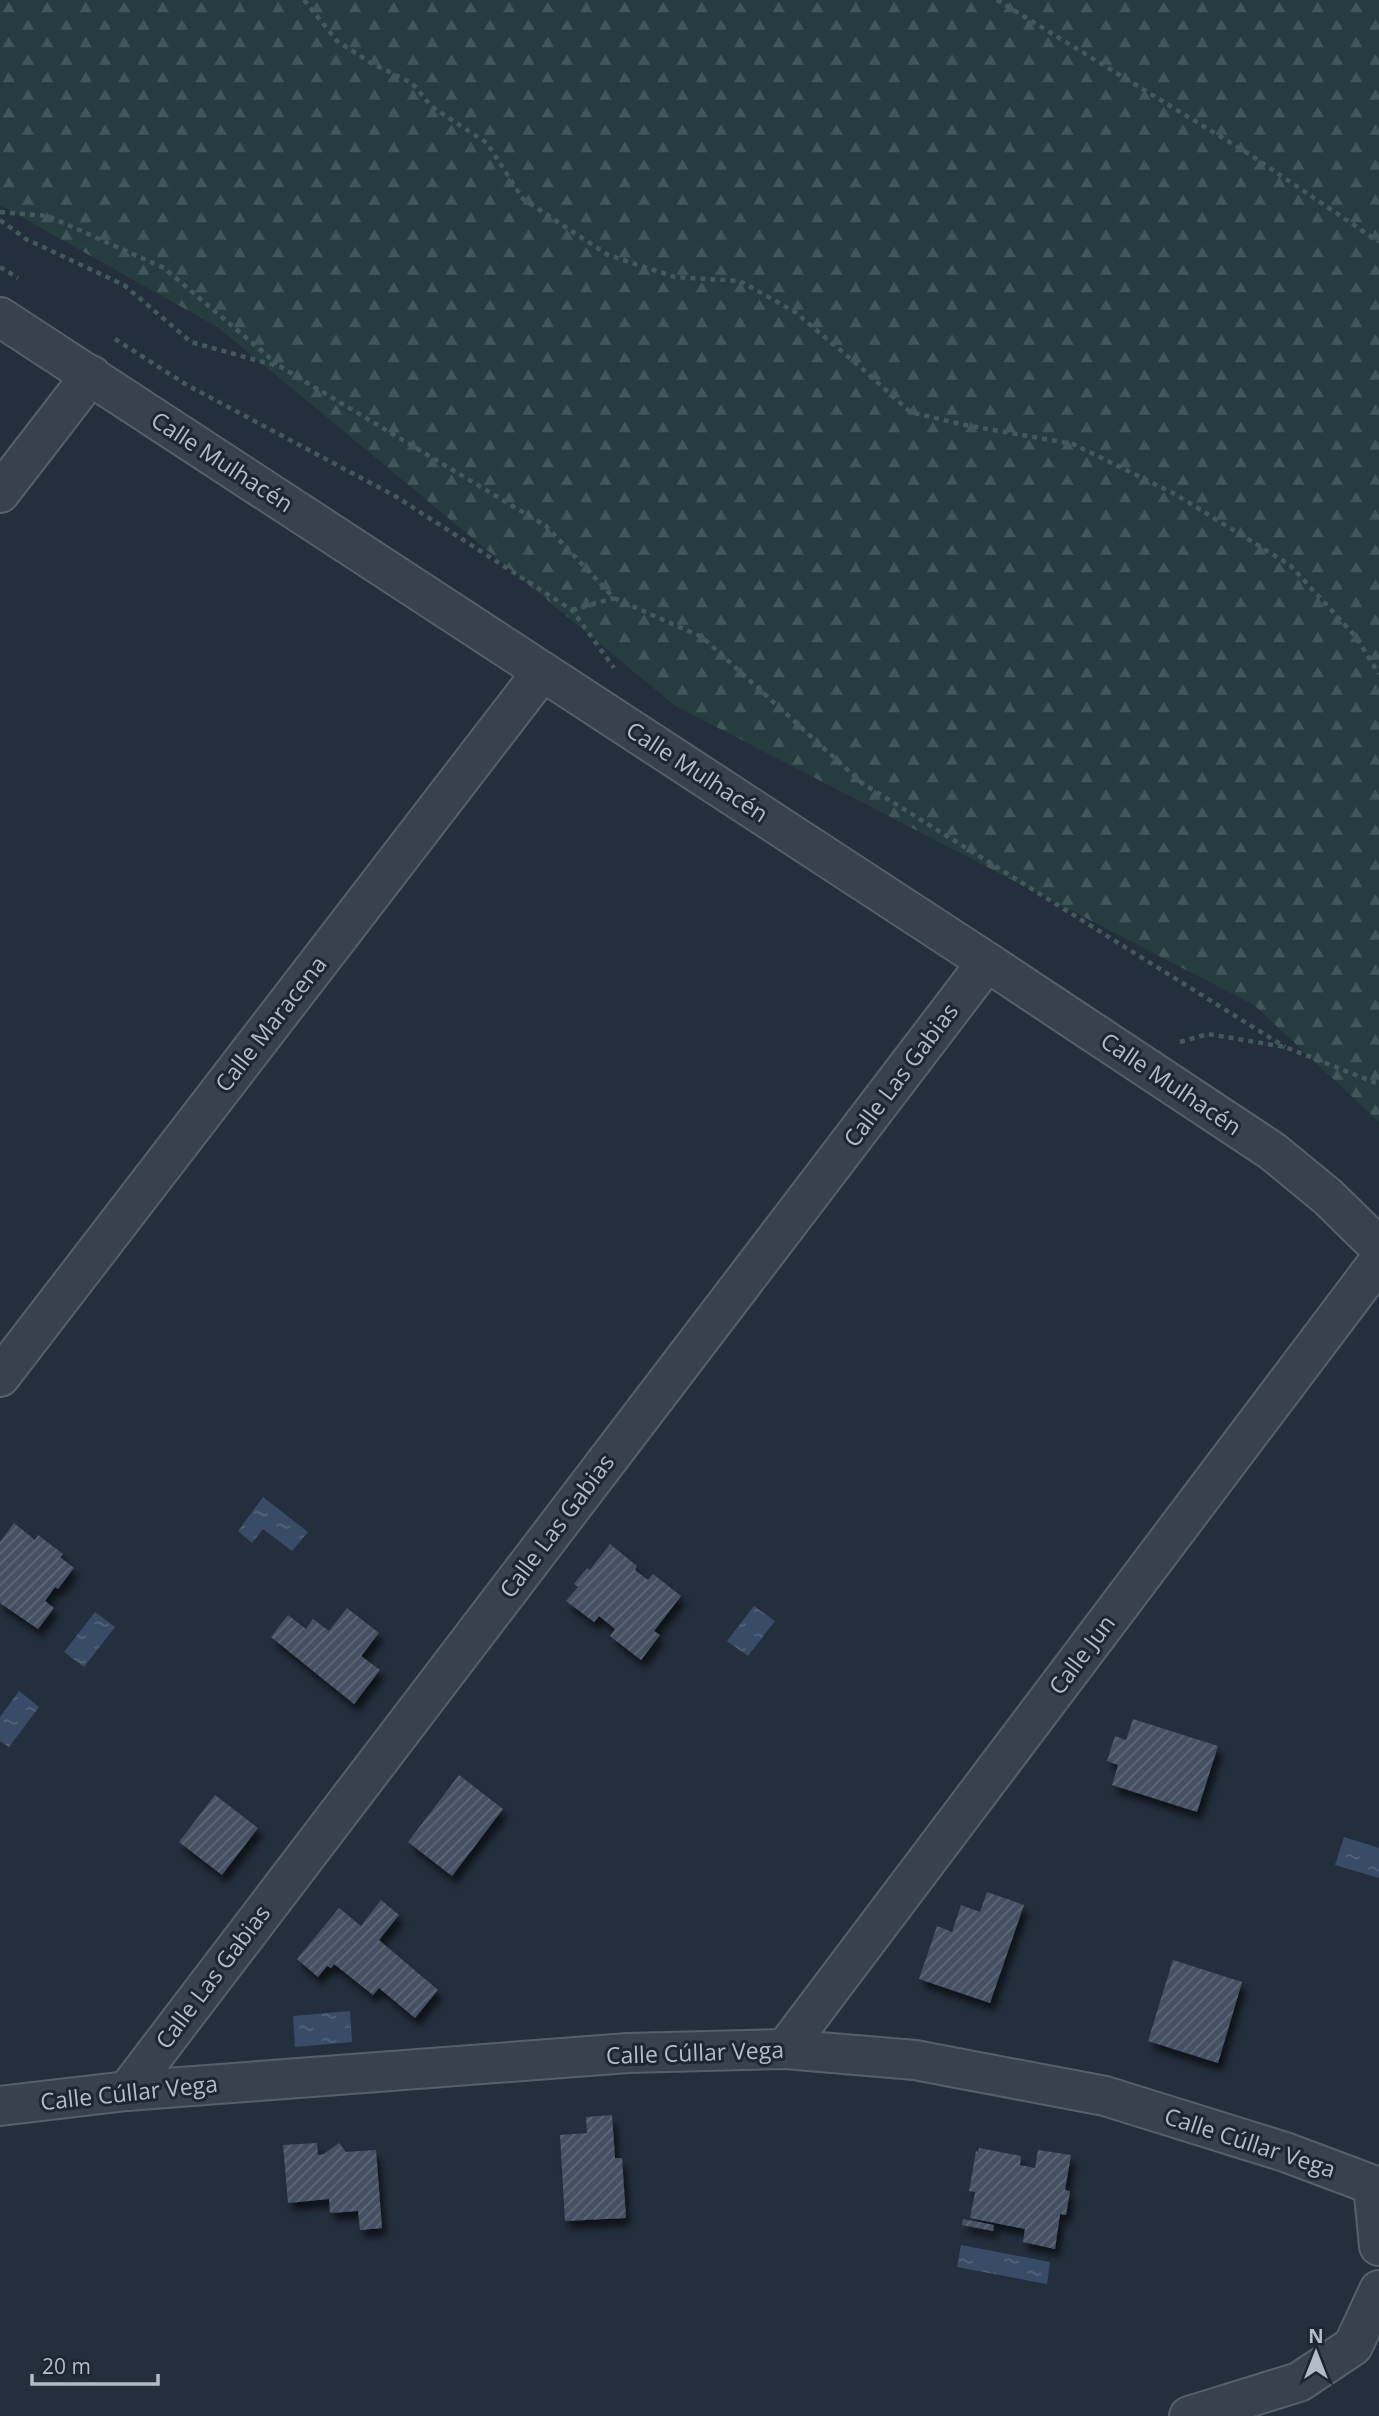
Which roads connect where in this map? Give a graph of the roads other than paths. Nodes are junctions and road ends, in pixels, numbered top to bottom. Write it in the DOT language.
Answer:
graph roads {
  1 [pos="0,317"];
  2 [pos="91,376"];
  3 [pos="0,493"];
  4 [pos="542,672"];
  5 [pos="987,962"];
  6 [pos="1379,1247"];
  7 [pos="1379,1261"];
  8 [pos="0,1377"];
  9 [pos="785,2049"];
  10 [pos="127,2091"];
  11 [pos="0,2106"];
  12 [pos="1376,2185"];
  13 [pos="1379,2246"];
  14 [pos="1379,2290"];
  15 [pos="1189,2416"];
  1 -- 2 [label="street, Calle Mulhacén"];
  2 -- 3 [label="street"];
  2 -- 4 [label="street, Calle Mulhacén"];
  4 -- 5 [label="street, Calle Mulhacén"];
  4 -- 8 [label="street, Calle Maracena"];
  5 -- 6 [label="street, Calle Mulhacén"];
  5 -- 10 [label="street, Calle Las Gabias"];
  7 -- 9 [label="street, Calle Jun"];
  9 -- 10 [label="street, Calle Cúllar Vega"];
  9 -- 12 [label="street, Calle Cúllar Vega"];
  10 -- 11 [label="street, Calle Cúllar Vega"];
  12 -- 13 [label="street"];
  14 -- 15 [label="street"];
}
